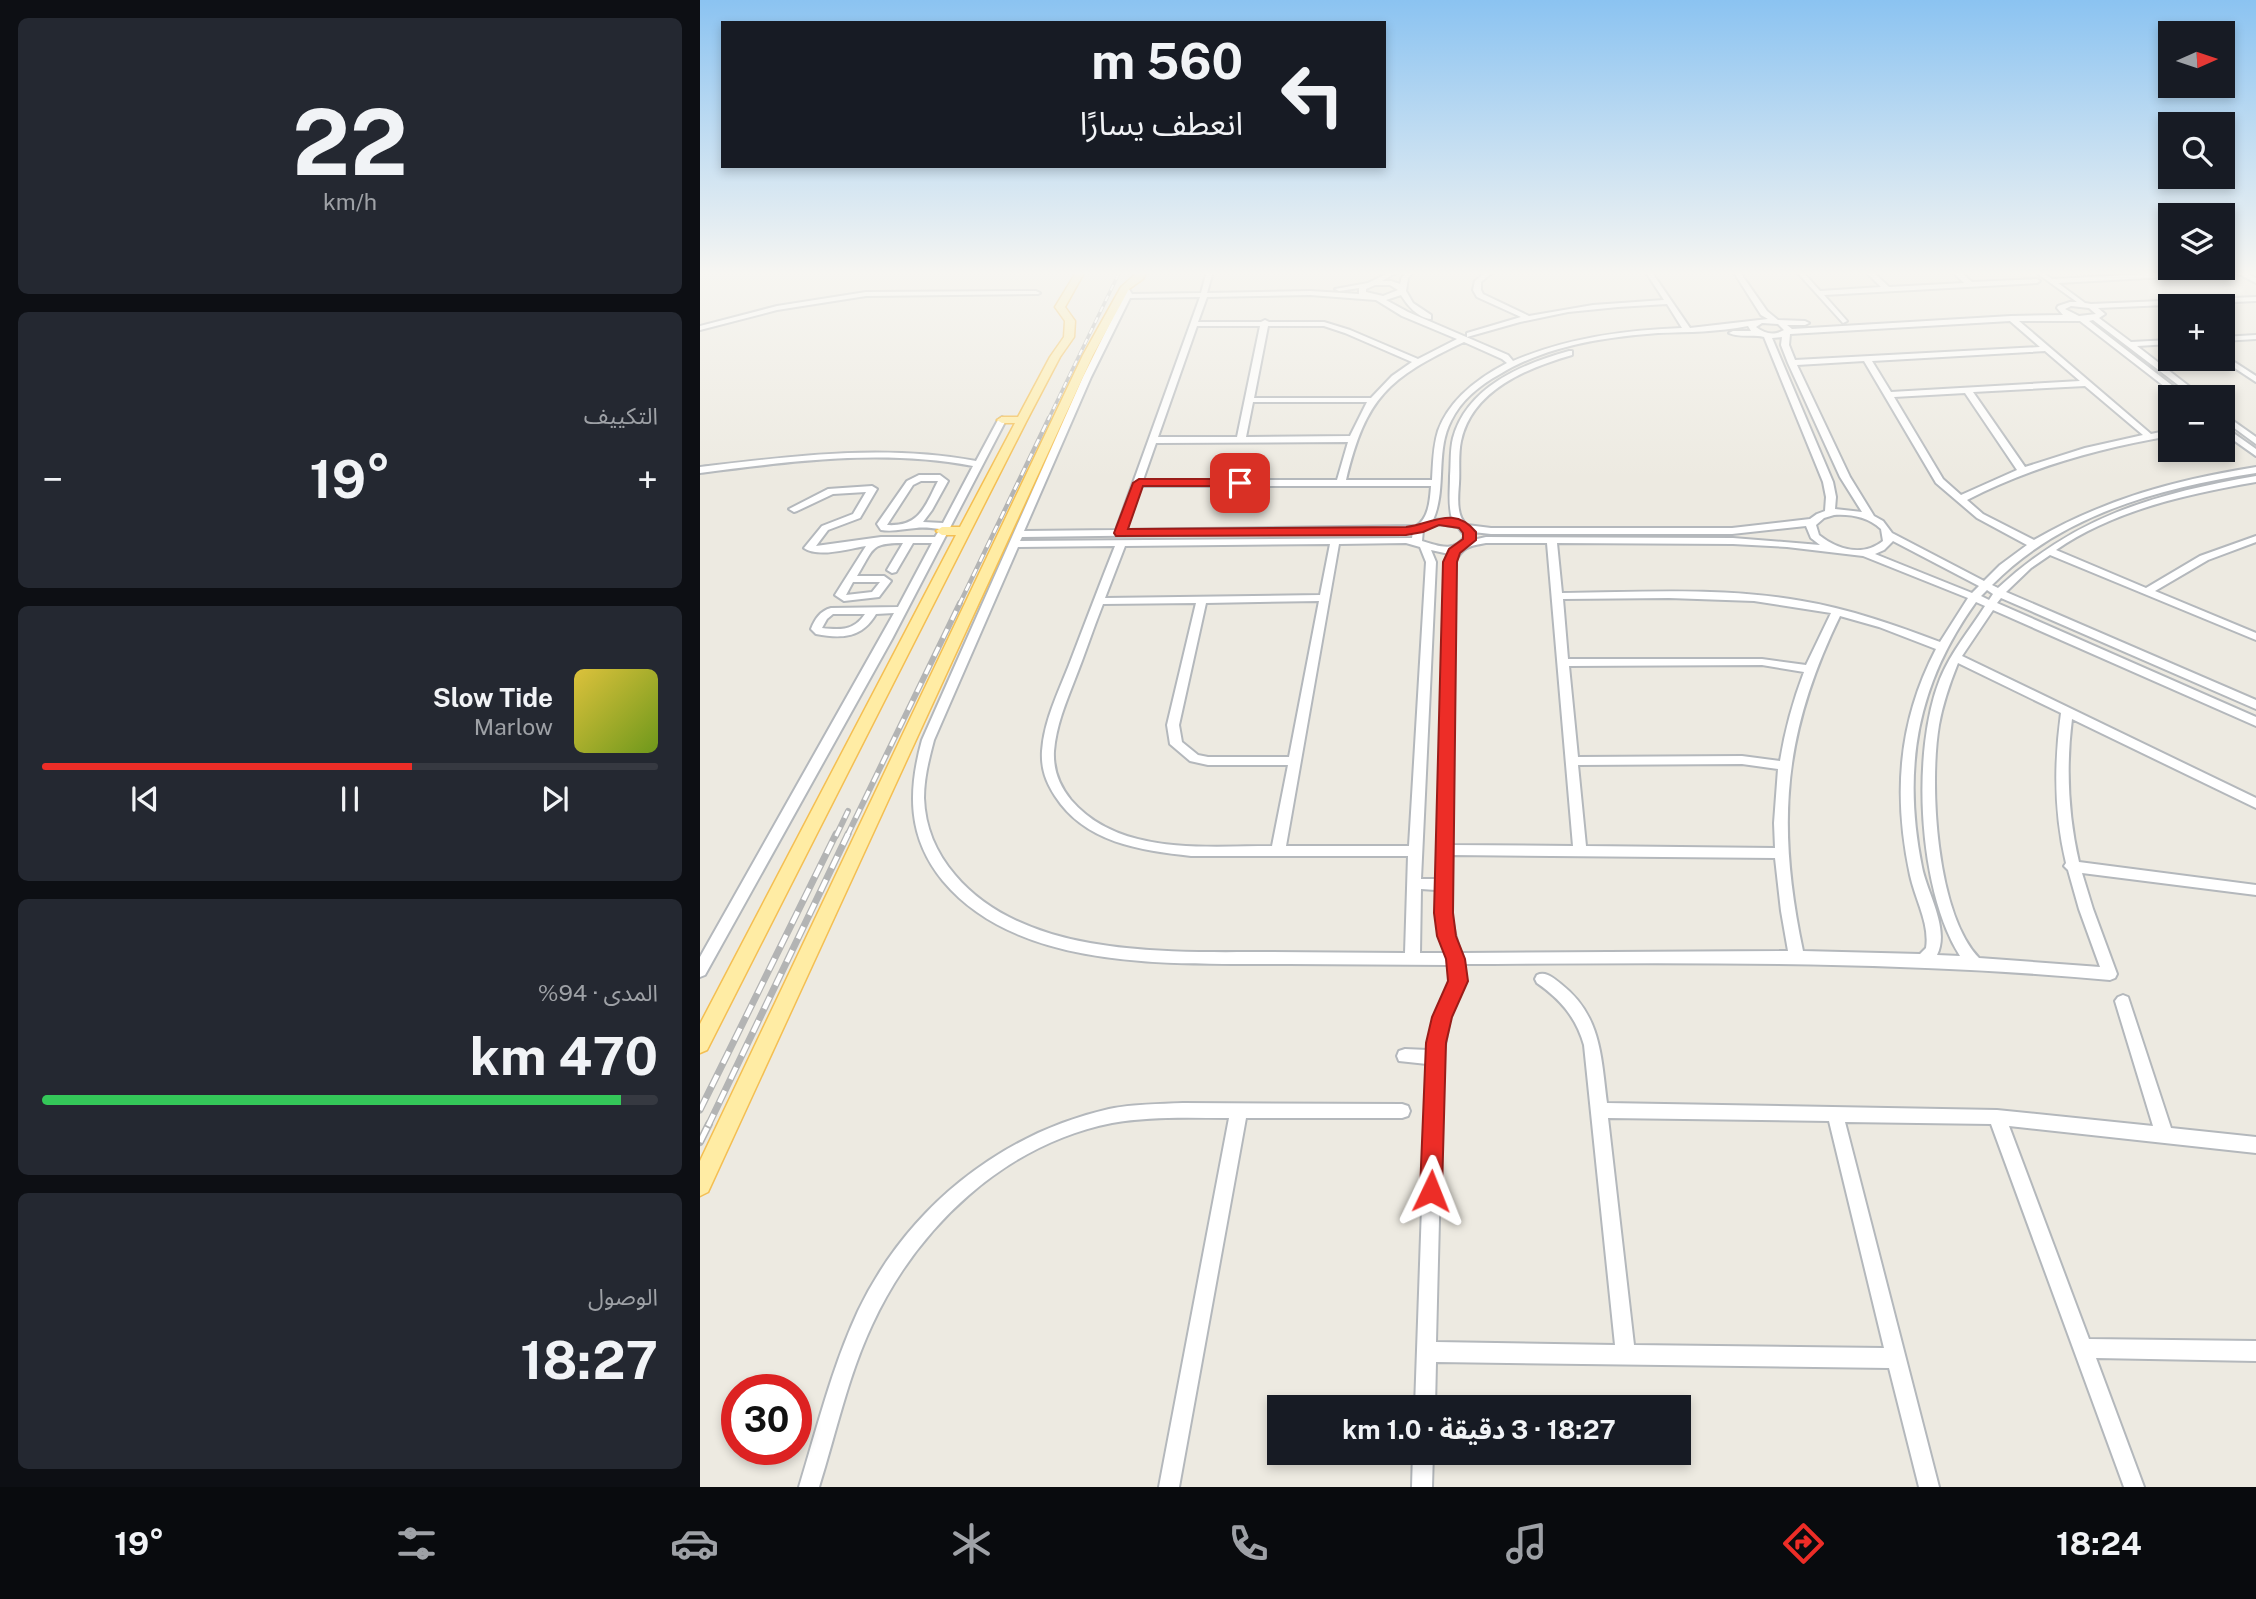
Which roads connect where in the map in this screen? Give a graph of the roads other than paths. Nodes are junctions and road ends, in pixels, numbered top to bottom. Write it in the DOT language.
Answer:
graph roads {
  1 [pos="1067,340"];
  2 [pos="1080,340"];
  3 [pos="1090,340"];
  4 [pos="1104,340"];
  5 [pos="1188,340"];
  6 [pos="1261,340"];
  7 [pos="1368,340"];
  8 [pos="1460,340"];
  9 [pos="1473,340"];
  10 [pos="1477,340"];
  11 [pos="1589,340"];
  12 [pos="1649,340"];
  13 [pos="1765,340"];
  14 [pos="1786,340"];
  15 [pos="2037,340"];
  16 [pos="2108,340"];
  17 [pos="2125,340"];
  18 [pos="1088,343"];
  19 [pos="2158,343"];
  20 [pos="2129,344"];
  21 [pos="2047,349"];
  22 [pos="1533,355"];
  23 [pos="1055,357"];
  24 [pos="1867,359"];
  25 [pos="1417,361"];
  26 [pos="1792,363"];
  27 [pos="1512,364"];
  28 [pos="2235,365"];
  29 [pos="2256,380"];
  30 [pos="2087,383"];
  31 [pos="2167,385"];
  32 [pos="2183,385"];
  33 [pos="1967,390"];
  34 [pos="1888,395"];
  35 [pos="1250,400"];
  36 [pos="1373,400"];
  37 [pos="1002,420"];
  38 [pos="1021,420"];
  39 [pos="2235,425"];
  40 [pos="2158,435"];
  41 [pos="2149,436"];
  42 [pos="2235,437"];
  43 [pos="1241,439"];
  44 [pos="1350,439"];
  45 [pos="1155,440"];
  46 [pos="2256,441"];
  47 [pos="2256,453"];
  48 [pos="942,457"];
  49 [pos="977,464"];
  50 [pos="700,470"];
  51 [pos="2256,470"];
  52 [pos="2022,471"];
  53 [pos="929,478"];
  54 [pos="2256,479"];
  55 [pos="1139,483"];
  56 [pos="1341,483"];
  57 [pos="1435,483"];
  58 [pos="1959,500"];
  59 [pos="794,509"];
  60 [pos="1830,513"];
  61 [pos="1870,517"];
  62 [pos="1812,522"];
  63 [pos="916,526"];
  64 [pos="1463,526"];
  65 [pos="964,531"];
  66 [pos="942,532"];
  67 [pos="1422,535"];
  68 [pos="1889,535"];
  69 [pos="1658,536"];
  70 [pos="1120,538"];
  71 [pos="1016,539"];
  72 [pos="2256,539"];
  73 [pos="909,540"];
  74 [pos="1335,541"];
  75 [pos="1552,541"];
  76 [pos="875,542"];
  77 [pos="2035,545"];
  78 [pos="1461,546"];
  79 [pos="1842,551"];
  80 [pos="2049,551"];
  81 [pos="1864,553"];
  82 [pos="892,570"];
  83 [pos="850,579"];
  84 [pos="1985,585"];
  85 [pos="2148,592"];
  86 [pos="2000,593"];
  87 [pos="1556,596"];
  88 [pos="1974,597"];
  89 [pos="1325,598"];
  90 [pos="1202,599"];
  91 [pos="1099,601"];
  92 [pos="1992,605"];
  93 [pos="901,610"];
  94 [pos="873,611"];
  95 [pos="1837,611"];
  96 [pos="2256,637"];
  97 [pos="1942,647"];
  98 [pos="1955,657"];
  99 [pos="1563,663"];
  100 [pos="1808,669"];
  101 [pos="2256,705"];
  102 [pos="2067,711"];
  103 [pos="2256,722"];
  104 [pos="1293,761"];
  105 [pos="1572,761"];
  106 [pos="1784,766"];
  107 [pos="2256,803"];
  108 [pos="1445,850"];
  109 [pos="1278,851"];
  110 [pos="1415,851"];
  111 [pos="1580,851"];
  112 [pos="1780,852"];
  113 [pos="2071,866"];
  114 [pos="1413,884"];
  115 [pos="1444,885"];
  116 [pos="2256,890"];
  117 [pos="1927,913"];
  118 [pos="1948,914"];
  119 [pos="1797,957"];
  120 [pos="1456,959"];
  121 [pos="1412,960"];
  122 [pos="1920,962"];
  123 [pos="1976,964"];
  124 [pos="700,971"];
  125 [pos="2110,974"];
  126 [pos="1542,979"];
  127 [pos="2123,1001"];
  128 [pos="700,1044"];
  129 [pos="1405,1055"];
  130 [pos="1435,1057"];
  131 [pos="1599,1110"];
  132 [pos="1239,1111"];
  133 [pos="1402,1111"];
  134 [pos="1835,1114"];
  135 [pos="1997,1117"];
  136 [pos="2164,1134"];
  137 [pos="2256,1145"];
  138 [pos="700,1185"];
  139 [pos="2082,1348"];
  140 [pos="2256,1351"];
  141 [pos="1427,1352"];
  142 [pos="1626,1355"];
  143 [pos="1896,1358"];
  144 [pos="1425,1395"];
  145 [pos="1423,1465"];
  146 [pos="809,1487"];
  147 [pos="1169,1487"];
  148 [pos="1422,1487"];
  149 [pos="1929,1487"];
  150 [pos="2133,1487"];
  1 -- 23 [label="main road"];
  2 -- 18 [label="main road"];
  3 -- 18 [label="main road"];
  4 -- 71 [label="street"];
  5 -- 45 [label="street"];
  6 -- 35 [label="street"];
  7 -- 25 [label="street"];
  8 -- 25 [label="street"];
  9 -- 27 [label="street"];
  10 -- 22 [label="street"];
  11 -- 22 [label="street"];
  12 -- 64 [label="street"];
  13 -- 60 [label="street"];
  14 -- 26 [label="street"];
  15 -- 21 [label="street"];
  16 -- 31 [label="street"];
  17 -- 20 [label="street"];
  18 -- 23 [label="main road"];
  18 -- 138 [label="main road"];
  19 -- 20 [label="street"];
  20 -- 32 [label="street"];
  21 -- 24 [label="street"];
  21 -- 30 [label="street"];
  22 -- 27 [label="street"];
  23 -- 38 [label="main road"];
  24 -- 26 [label="street"];
  24 -- 34 [label="street"];
  25 -- 36 [label="street"];
  26 -- 61 [label="street"];
  27 -- 57 [label="street"];
  28 -- 29 [label="street"];
  30 -- 33 [label="street"];
  30 -- 41 [label="street"];
  33 -- 34 [label="street"];
  33 -- 52 [label="street"];
  34 -- 58 [label="street"];
  35 -- 36 [label="street"];
  35 -- 43 [label="street"];
  36 -- 44 [label="street"];
  37 -- 38 [label="main road"];
  37 -- 49 [label="street"];
  38 -- 65 [label="main road"];
  39 -- 46 [label="street"];
  40 -- 41 [label="street"];
  41 -- 52 [label="street"];
  42 -- 47 [label="street"];
  43 -- 44 [label="street"];
  43 -- 45 [label="street"];
  44 -- 56 [label="street"];
  45 -- 55 [label="street"];
  48 -- 49 [label="street"];
  48 -- 50 [label="street"];
  48 -- 53 [label="street"];
  49 -- 66 [label="street"];
  51 -- 77 [label="street"];
  52 -- 58 [label="street"];
  53 -- 63 [label="street"];
  53 -- 63 [label="street"];
  54 -- 80 [label="street"];
  55 -- 56 [label="street"];
  55 -- 70 [label="street"];
  56 -- 57 [label="street"];
  57 -- 67 [label="street"];
  58 -- 77 [label="street"];
  59 -- 76 [label="street"];
  60 -- 61 [label="street"];
  60 -- 62 [label="street"];
  61 -- 68 [label="street"];
  62 -- 69 [label="street"];
  62 -- 79 [label="street"];
  63 -- 66 [label="street"];
  64 -- 67 [label="street"];
  64 -- 69 [label="street"];
  64 -- 78 [label="street"];
  65 -- 66 [label="main road"];
  65 -- 128 [label="main road"];
  66 -- 73 [label="street"];
  66 -- 93 [label="street"];
  67 -- 70 [label="street"];
  67 -- 74 [label="street"];
  67 -- 78 [label="street"];
  67 -- 110 [label="street"];
  68 -- 81 [label="street"];
  68 -- 84 [label="street"];
  69 -- 75 [label="street"];
  69 -- 79 [label="street"];
  70 -- 71 [label="street"];
  70 -- 74 [label="street"];
  70 -- 91 [label="street"];
  71 -- 121 [label="street"];
  72 -- 85 [label="street"];
  73 -- 76 [label="street"];
  73 -- 82 [label="street"];
  74 -- 89 [label="street"];
  75 -- 78 [label="street"];
  75 -- 87 [label="street"];
  76 -- 83 [label="street"];
  77 -- 84 [label="street"];
  78 -- 108 [label="street"];
  79 -- 81 [label="street"];
  80 -- 85 [label="street"];
  80 -- 86 [label="street"];
  81 -- 88 [label="street"];
  84 -- 86 [label="street"];
  84 -- 88 [label="street"];
  85 -- 96 [label="street"];
  86 -- 92 [label="street"];
  86 -- 101 [label="street"];
  87 -- 95 [label="street"];
  87 -- 99 [label="street"];
  88 -- 92 [label="street"];
  88 -- 97 [label="street"];
  89 -- 90 [label="street"];
  89 -- 104 [label="street"];
  90 -- 91 [label="street"];
  90 -- 104 [label="street"];
  91 -- 109 [label="street"];
  92 -- 98 [label="street"];
  92 -- 103 [label="street"];
  93 -- 94 [label="street"];
  93 -- 124 [label="street"];
  94 -- 94 [label="street"];
  95 -- 97 [label="street"];
  95 -- 100 [label="street"];
  97 -- 117 [label="street"];
  98 -- 102 [label="street"];
  98 -- 118 [label="street"];
  99 -- 100 [label="street"];
  99 -- 105 [label="street"];
  100 -- 106 [label="street"];
  102 -- 107 [label="street"];
  102 -- 113 [label="street"];
  104 -- 109 [label="street"];
  105 -- 106 [label="street"];
  105 -- 111 [label="street"];
  106 -- 112 [label="street"];
  108 -- 111 [label="street"];
  108 -- 115 [label="street"];
  109 -- 110 [label="street"];
  110 -- 114 [label="street"];
  111 -- 112 [label="street"];
  112 -- 119 [label="street"];
  113 -- 116 [label="street"];
  113 -- 125 [label="street"];
  114 -- 115 [label="street"];
  114 -- 121 [label="street"];
  115 -- 120 [label="street"];
  117 -- 118 [label="street"];
  117 -- 122 [label="street"];
  118 -- 123 [label="street"];
  119 -- 120 [label="street"];
  119 -- 122 [label="street"];
  120 -- 121 [label="street"];
  120 -- 130 [label="street"];
  122 -- 123 [label="street"];
  123 -- 125 [label="street"];
  126 -- 131 [label="street"];
  127 -- 136 [label="street"];
  129 -- 130 [label="street"];
  130 -- 141 [label="street"];
  131 -- 134 [label="street"];
  131 -- 142 [label="street"];
  132 -- 133 [label="street"];
  132 -- 146 [label="street"];
  132 -- 147 [label="street"];
  134 -- 135 [label="street"];
  134 -- 143 [label="street"];
  135 -- 136 [label="street"];
  135 -- 139 [label="street"];
  136 -- 137 [label="street"];
  139 -- 140 [label="street"];
  139 -- 150 [label="street"];
  141 -- 142 [label="street"];
  141 -- 144 [label="street"];
  142 -- 143 [label="street"];
  143 -- 149 [label="street"];
  145 -- 148 [label="street"];
}
